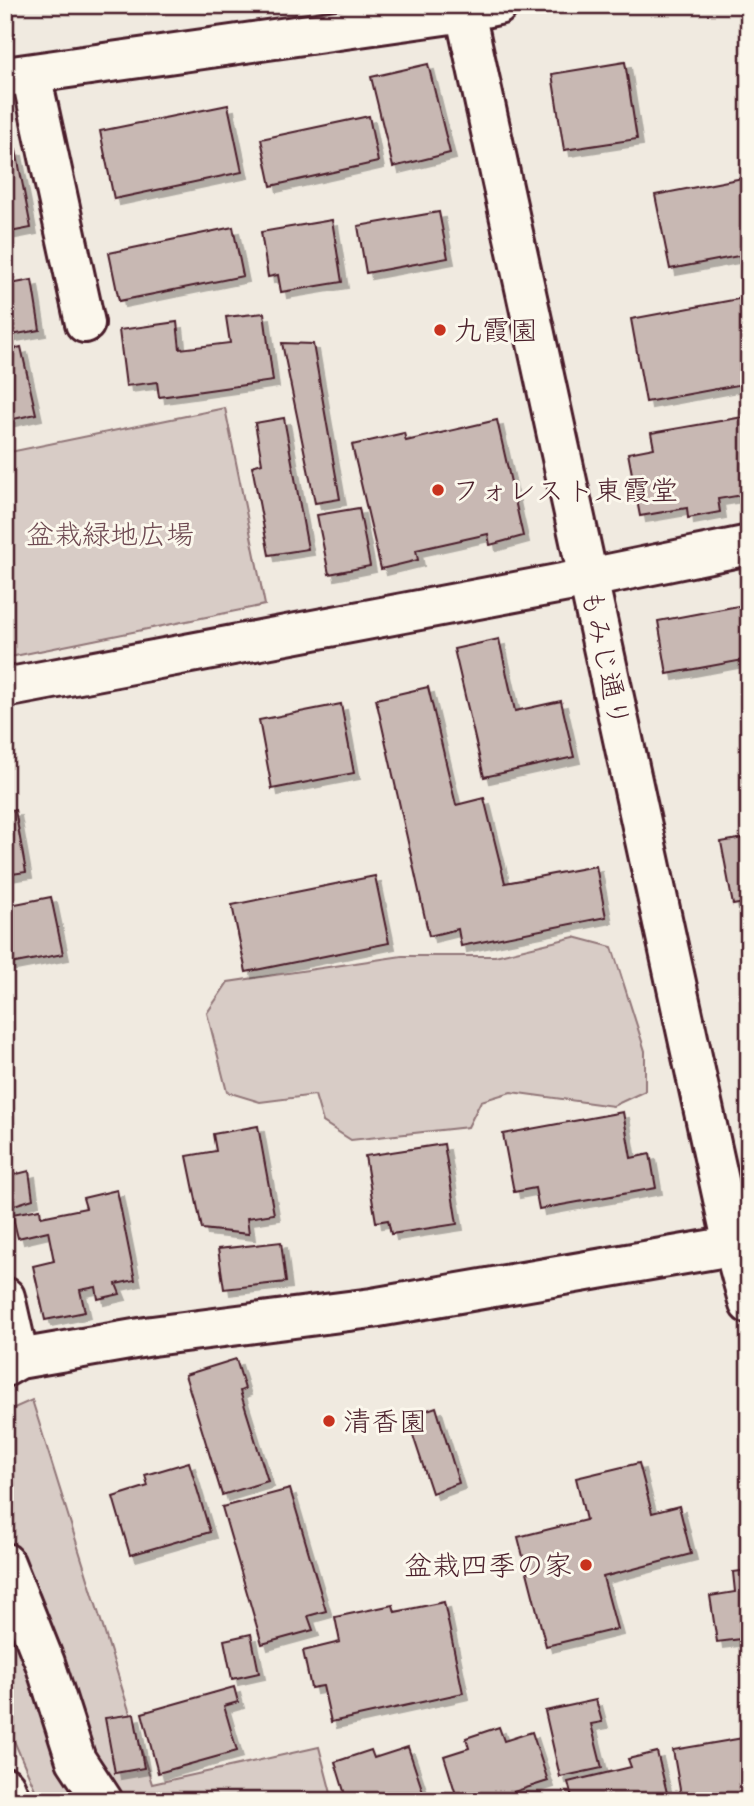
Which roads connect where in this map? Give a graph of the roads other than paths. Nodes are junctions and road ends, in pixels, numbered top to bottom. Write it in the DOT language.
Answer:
graph roads {
  1 [pos="481,9"];
  2 [pos="18,76"];
  3 [pos="85,323"];
  4 [pos="749,545"];
  5 [pos="589,578"];
  6 [pos="5,688"];
  7 [pos="741,1244"];
  8 [pos="5,1297"];
  9 [pos="749,1304"];
  10 [pos="12,1363"];
  11 [pos="5,1563"];
  12 [pos="5,1787"];
  13 [pos="11,1801"];
  14 [pos="103,1801"];
  1 -- 2 [label="street"];
  1 -- 5 [label="street, もみじ通り"];
  2 -- 3 [label="street"];
  4 -- 5 [label="street"];
  5 -- 6 [label="street"];
  5 -- 7 [label="street, もみじ通り"];
  7 -- 9 [label="street, もみじ通り"];
  7 -- 10 [label="street"];
  8 -- 10 [label="street"];
  11 -- 14 [label="street"];
  12 -- 13 [label="street"];
}
